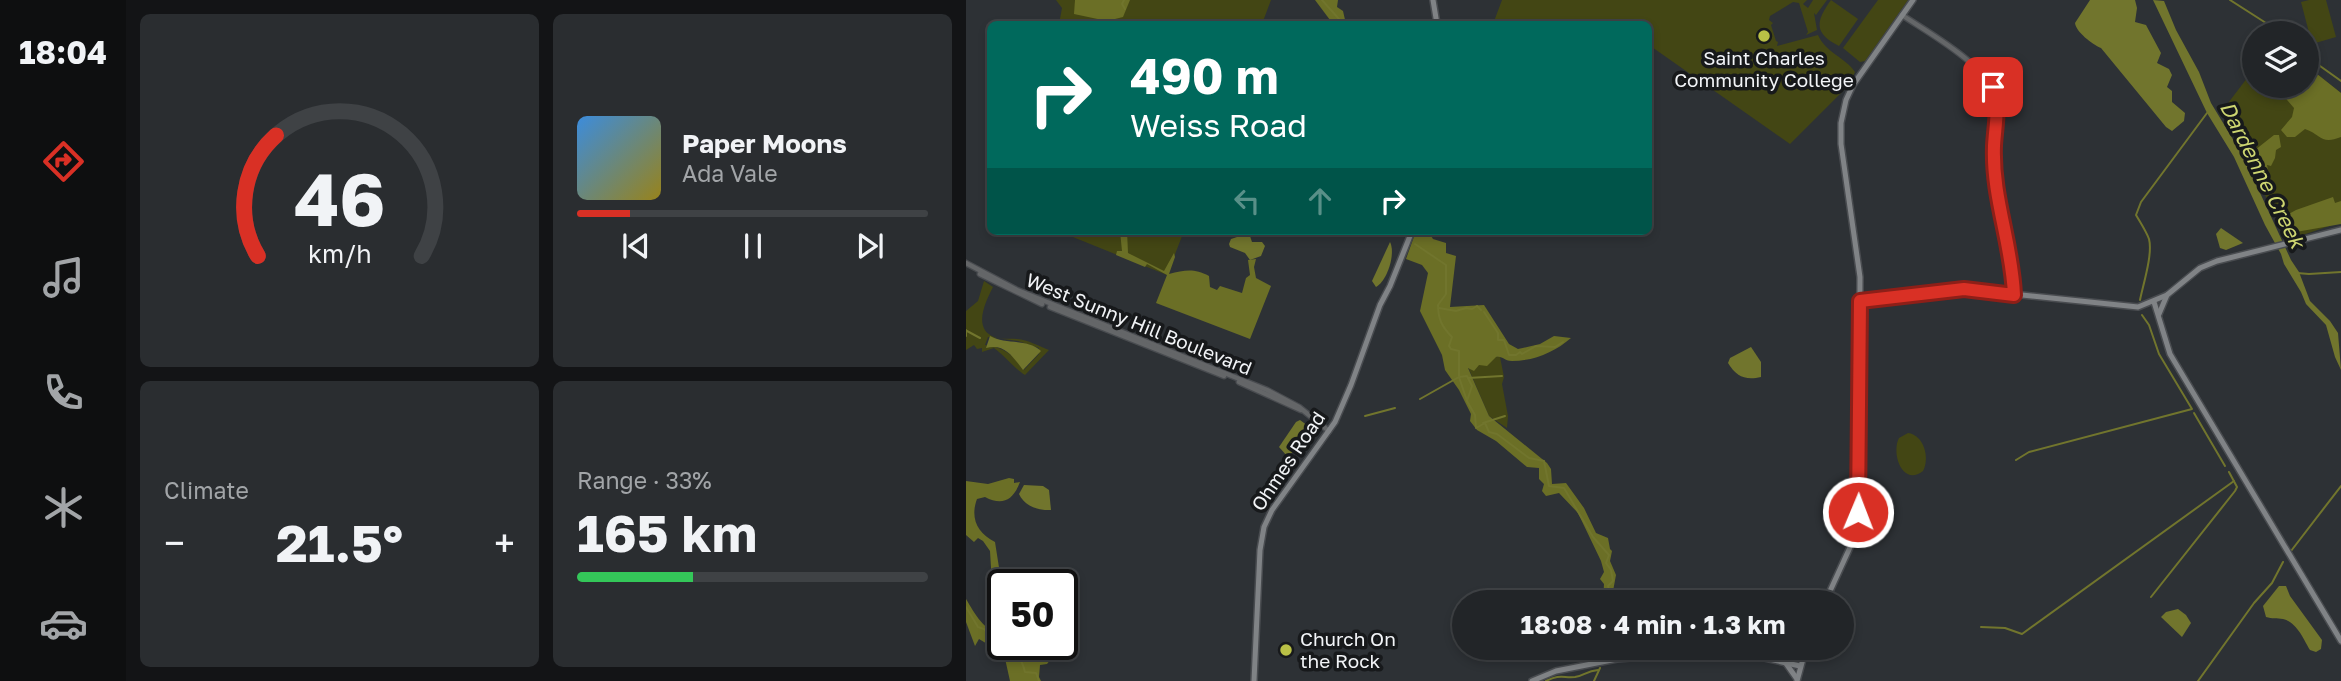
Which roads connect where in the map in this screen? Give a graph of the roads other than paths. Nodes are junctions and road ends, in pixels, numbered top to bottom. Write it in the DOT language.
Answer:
graph roads {
  1 [pos="1433,0"];
  2 [pos="1913,0"];
  3 [pos="1902,15"];
  4 [pos="1436,21"];
  5 [pos="2341,230"];
  6 [pos="1410,235"];
  7 [pos="966,265"];
  8 [pos="2014,295"];
  9 [pos="2167,295"];
  10 [pos="1860,301"];
  11 [pos="2154,302"];
  12 [pos="2141,306"];
  13 [pos="2159,314"];
  14 [pos="1329,431"];
  15 [pos="1830,590"];
  16 [pos="2341,641"];
  17 [pos="1788,660"];
  18 [pos="1802,660"];
  19 [pos="1785,662"];
  20 [pos="1800,666"];
  21 [pos="1797,680"];
  22 [pos="1254,681"];
  23 [pos="1532,681"];
  1 -- 4 [label="main road"];
  2 -- 3 [label="main road"];
  3 -- 8 [label="street"];
  3 -- 10 [label="main road"];
  5 -- 9 [label="main road"];
  6 -- 14 [label="main road, Ohmes Road"];
  7 -- 14 [label="street, West Sunny Hill Boulevard"];
  8 -- 10 [label="main road"];
  8 -- 12 [label="main road"];
  9 -- 11 [label="main road"];
  9 -- 13 [label="main road"];
  10 -- 15 [label="main road"];
  11 -- 12 [label="main road"];
  11 -- 13 [label="main road"];
  12 -- 13 [label="main road"];
  13 -- 16 [label="main road"];
  14 -- 22 [label="main road, Ohmes Road"];
  17 -- 19 [label="main road"];
  18 -- 20 [label="main road"];
  19 -- 20 [label="main road"];
  19 -- 21 [label="main road"];
  19 -- 23 [label="main road"];
  20 -- 21 [label="main road"];
}
